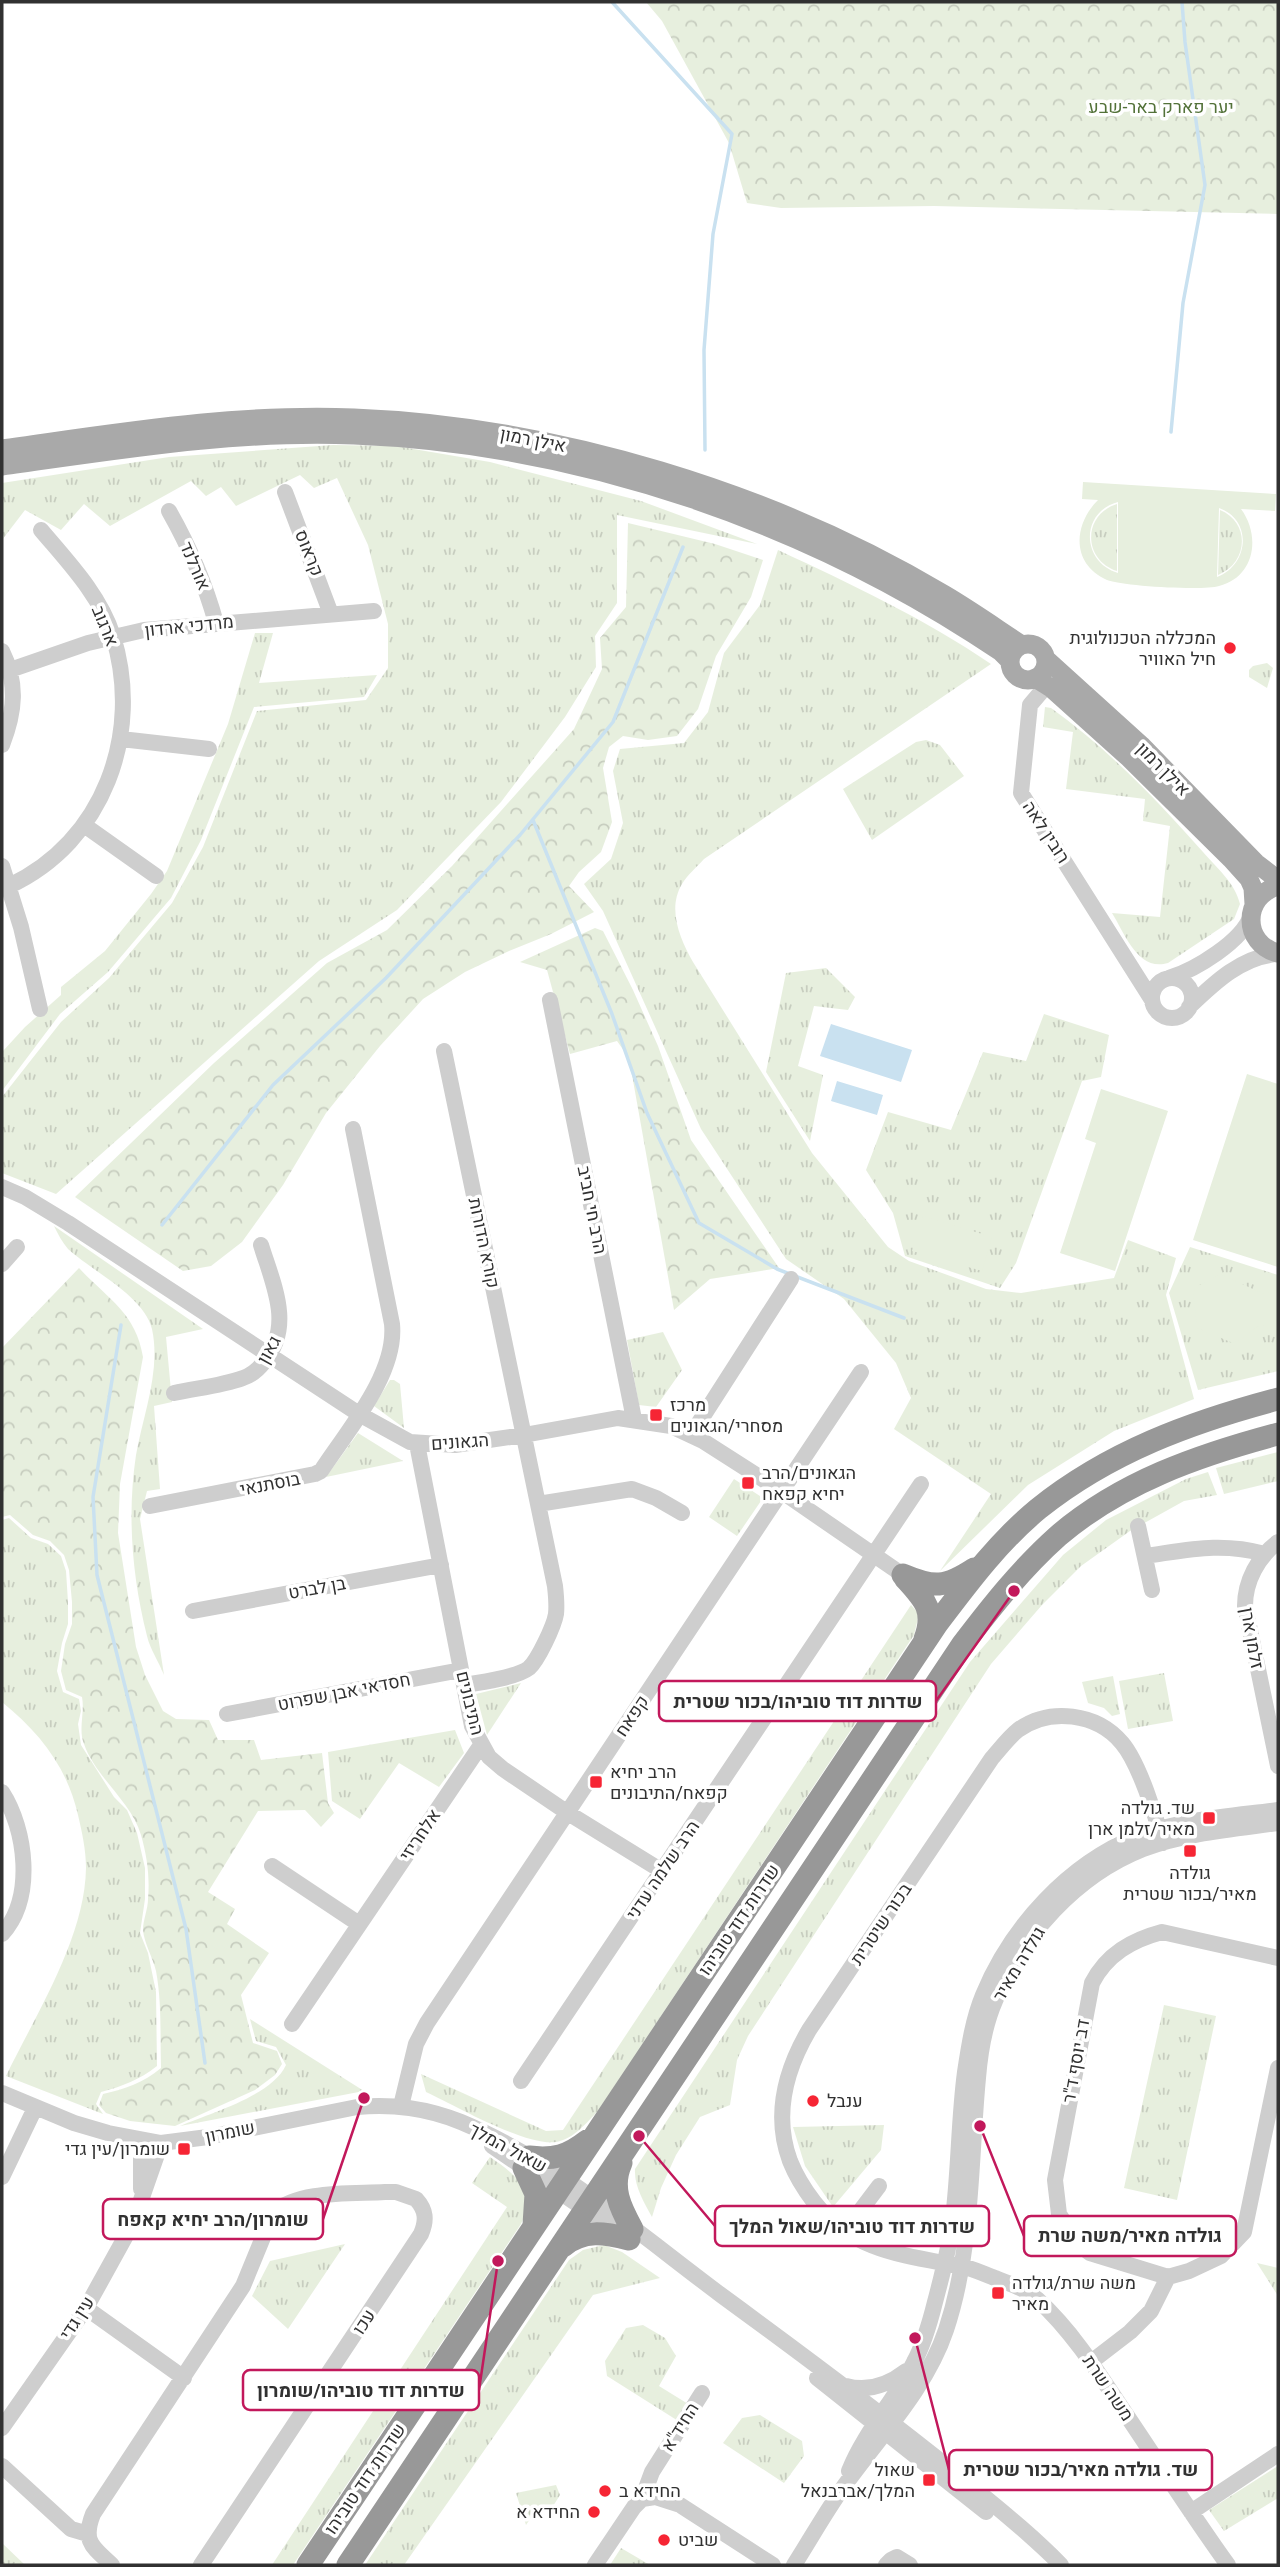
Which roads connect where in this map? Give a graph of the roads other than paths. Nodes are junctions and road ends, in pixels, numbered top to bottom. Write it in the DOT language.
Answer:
graph roads {
  1 [pos="2,449"];
  2 [pos="2,466"];
  3 [pos="285,492"];
  4 [pos="169,511"];
  5 [pos="41,530"];
  6 [pos="374,611"];
  7 [pos="331,614"];
  8 [pos="216,623"];
  9 [pos="113,636"];
  10 [pos="2,651"];
  11 [pos="1016,653"];
  12 [pos="1046,659"];
  13 [pos="10,670"];
  14 [pos="1041,682"];
  15 [pos="121,739"];
  16 [pos="2,745"];
  17 [pos="209,749"];
  18 [pos="83,825"];
  19 [pos="2,866"];
  20 [pos="156,876"];
  21 [pos="1278,880"];
  22 [pos="9,886"];
  23 [pos="1278,886"];
  24 [pos="1252,909"];
  25 [pos="1278,953"];
  26 [pos="1134,968"];
  27 [pos="1167,979"];
  28 [pos="550,1000"];
  29 [pos="1152,1000"];
  30 [pos="1189,1007"];
  31 [pos="40,1009"];
  32 [pos="444,1051"];
  33 [pos="353,1129"];
  34 [pos="2,1187"];
  35 [pos="261,1245"];
  36 [pos="17,1247"];
  37 [pos="2,1264"];
  38 [pos="792,1279"];
  39 [pos="270,1355"];
  40 [pos="861,1372"];
  41 [pos="174,1392"];
  42 [pos="1278,1399"];
  43 [pos="359,1414"];
  44 [pos="634,1419"];
  45 [pos="1278,1434"];
  46 [pos="524,1435"];
  47 [pos="691,1435"];
  48 [pos="417,1444"];
  49 [pos="921,1484"];
  50 [pos="781,1491"];
  51 [pos="538,1504"];
  52 [pos="150,1506"];
  53 [pos="682,1513"];
  54 [pos="1138,1526"];
  55 [pos="1278,1542"];
  56 [pos="1265,1554"];
  57 [pos="873,1555"];
  58 [pos="1145,1556"];
  59 [pos="986,1562"];
  60 [pos="441,1565"];
  61 [pos="903,1575"];
  62 [pos="1152,1590"];
  63 [pos="193,1611"];
  64 [pos="923,1645"];
  65 [pos="463,1678"];
  66 [pos="227,1714"];
  67 [pos="481,1745"];
  68 [pos="1278,1766"];
  69 [pos="2,1792"];
  70 [pos="1278,1810"];
  71 [pos="568,1813"];
  72 [pos="1278,1824"];
  73 [pos="1161,1837"];
  74 [pos="272,1866"];
  75 [pos="662,1871"];
  76 [pos="359,1924"];
  77 [pos="2,1934"];
  78 [pos="1278,1958"];
  79 [pos="292,2024"];
  80 [pos="1278,2068"];
  81 [pos="521,2081"];
  82 [pos="2,2093"];
  83 [pos="401,2106"];
  84 [pos="34,2108"];
  85 [pos="463,2123"];
  86 [pos="596,2134"];
  87 [pos="141,2140"];
  88 [pos="161,2143"];
  89 [pos="629,2144"];
  90 [pos="526,2162"];
  91 [pos="2,2177"];
  92 [pos="561,2185"];
  93 [pos="878,2186"];
  94 [pos="141,2202"];
  95 [pos="589,2205"];
  96 [pos="273,2213"];
  97 [pos="208,2215"];
  98 [pos="533,2227"];
  99 [pos="845,2231"];
  100 [pos="631,2234"];
  101 [pos="558,2250"];
  102 [pos="953,2265"];
  103 [pos="1168,2277"];
  104 [pos="86,2308"];
  105 [pos="1091,2362"];
  106 [pos="911,2368"];
  107 [pos="184,2378"];
  108 [pos="845,2386"];
  109 [pos="702,2393"];
  110 [pos="883,2423"];
  111 [pos="2,2428"];
  112 [pos="1278,2454"];
  113 [pos="2,2466"];
  114 [pos="642,2499"];
  115 [pos="1191,2512"];
  116 [pos="88,2534"];
  117 [pos="112,2565"];
  118 [pos="201,2565"];
  119 [pos="308,2565"];
  120 [pos="348,2565"];
  121 [pos="595,2565"];
  122 [pos="774,2565"];
  123 [pos="794,2565"];
  124 [pos="886,2565"];
  125 [pos="910,2565"];
  126 [pos="1048,2565"];
  127 [pos="1061,2565"];
  128 [pos="1228,2565"];
  1 -- 11 [label="main road, אילן רמון"];
  2 -- 11 [label="main road, אילן רמון"];
  3 -- 7 [label="street, קראוס"];
  4 -- 8 [label="street, אורלנד"];
  5 -- 9 [label="street, ארגוב"];
  6 -- 7 [label="street, מרדכי ארדון"];
  7 -- 8 [label="street, מרדכי ארדון"];
  8 -- 9 [label="street, מרדכי ארדון"];
  9 -- 13 [label="street, מרדכי ארדון"];
  9 -- 15 [label="street, ארגוב"];
  10 -- 13 [label="street"];
  11 -- 12 [label="main road"];
  11 -- 14 [label="main road"];
  12 -- 14 [label="main road"];
  12 -- 21 [label="main road, אילן רמון"];
  13 -- 16 [label="street"];
  14 -- 24 [label="main road, אילן רמון"];
  14 -- 26 [label="street, רובין לאה"];
  15 -- 17 [label="street"];
  15 -- 18 [label="street, ארגוב"];
  18 -- 20 [label="street"];
  18 -- 22 [label="street, ארגוב"];
  19 -- 22 [label="street"];
  22 -- 31 [label="street"];
  23 -- 24 [label="main road"];
  24 -- 25 [label="main road, אילן רמון"];
  24 -- 27 [label="street"];
  25 -- 30 [label="street"];
  26 -- 27 [label="street"];
  26 -- 29 [label="street, רובין לאה"];
  27 -- 29 [label="street"];
  27 -- 30 [label="street"];
  28 -- 44 [label="street, הרב חי חביב"];
  29 -- 30 [label="street"];
  32 -- 46 [label="street, קורא הדורות"];
  33 -- 43 [label="street"];
  34 -- 39 [label="street, הגאונים"];
  35 -- 39 [label="street, גאון"];
  36 -- 37 [label="street"];
  38 -- 47 [label="street"];
  39 -- 41 [label="street, גאון"];
  39 -- 43 [label="street, הגאונים"];
  40 -- 50 [label="street, קפאח"];
  42 -- 59 [label="highway, שדרות דוד טוביהו"];
  43 -- 48 [label="street, הגאונים"];
  43 -- 52 [label="street, בוסתנאי"];
  44 -- 46 [label="street, הגאונים"];
  44 -- 47 [label="street, הגאונים"];
  45 -- 89 [label="highway, שדרות דוד טוביהו"];
  46 -- 48 [label="street, הגאונים"];
  46 -- 51 [label="street, קורא הדורות"];
  47 -- 50 [label="street, הגאונים"];
  48 -- 60 [label="street, התיבונים"];
  49 -- 57 [label="street, הרב שלמה עדני"];
  50 -- 57 [label="street, הגאונים"];
  50 -- 71 [label="street, קפאח"];
  51 -- 53 [label="street"];
  51 -- 65 [label="street, חסדאי אבן שפרוט"];
  54 -- 58 [label="street"];
  55 -- 56 [label="street, זלמן ארן"];
  56 -- 58 [label="street"];
  56 -- 68 [label="street, זלמן ארן"];
  57 -- 61 [label="street, הגאונים"];
  57 -- 75 [label="street, הרב שלמה עדני"];
  58 -- 62 [label="street"];
  59 -- 61 [label="highway"];
  59 -- 64 [label="highway, שדרות דוד טוביהו"];
  60 -- 63 [label="street, בן לברט"];
  60 -- 65 [label="street, התיבונים"];
  61 -- 64 [label="highway"];
  64 -- 86 [label="highway, שדרות דוד טוביהו"];
  65 -- 66 [label="street, חסדאי אבן שפרוט"];
  65 -- 67 [label="street, התיבונים"];
  67 -- 71 [label="street, התיבונים"];
  67 -- 76 [label="street, אלחריזי"];
  69 -- 77 [label="street"];
  70 -- 73 [label="street"];
  71 -- 75 [label="street, התיבונים"];
  71 -- 83 [label="street, קפאח"];
  72 -- 73 [label="street, גולדה מאיר"];
  73 -- 99 [label="street, בכור שיטרית"];
  73 -- 102 [label="street, גולדה מאיר"];
  74 -- 76 [label="street"];
  75 -- 81 [label="street, הרב שלמה עדני"];
  76 -- 79 [label="street, אלחריזי"];
  78 -- 103 [label="street, דב יוסף ד\"ר"];
  80 -- 103 [label="street"];
  82 -- 84 [label="street, שומרון"];
  83 -- 85 [label="street, שומרון"];
  83 -- 88 [label="street, שומרון"];
  84 -- 87 [label="street, שומרון"];
  84 -- 91 [label="street"];
  85 -- 90 [label="street, שאול המלך"];
  86 -- 90 [label="highway"];
  86 -- 92 [label="highway, שדרות דוד טוביהו"];
  87 -- 88 [label="street, שומרון"];
  87 -- 94 [label="street, עין גדי"];
  88 -- 94 [label="street, עין גדי"];
  89 -- 95 [label="highway, שדרות דוד טוביהו"];
  89 -- 100 [label="highway"];
  90 -- 92 [label="street, שאול המלך"];
  90 -- 98 [label="highway"];
  92 -- 95 [label="street, שאול המלך"];
  92 -- 98 [label="highway, שדרות דוד טוביהו"];
  93 -- 99 [label="street"];
  94 -- 104 [label="street, עין גדי"];
  95 -- 100 [label="street, שאול המלך"];
  95 -- 101 [label="highway, שדרות דוד טוביהו"];
  96 -- 97 [label="street, עכו"];
  96 -- 107 [label="street"];
  96 -- 118 [label="street, עכו"];
  98 -- 119 [label="highway, שדרות דוד טוביהו"];
  99 -- 102 [label="street, בכור שיטרית"];
  100 -- 101 [label="highway"];
  100 -- 108 [label="street, שאול המלך"];
  100 -- 110 [label="street, שאול המלך"];
  101 -- 120 [label="highway, שדרות דוד טוביהו"];
  102 -- 105 [label="street, משה שרת"];
  102 -- 106 [label="street"];
  102 -- 110 [label="street"];
  103 -- 105 [label="street"];
  104 -- 107 [label="street"];
  104 -- 111 [label="street, עין גדי"];
  105 -- 115 [label="street, משה שרת"];
  106 -- 108 [label="street"];
  106 -- 110 [label="street"];
  107 -- 116 [label="street"];
  108 -- 110 [label="street, שאול המלך"];
  109 -- 114 [label="street, החיד\"א"];
  110 -- 123 [label="street"];
  110 -- 126 [label="street, שאול המלך"];
  110 -- 127 [label="street, שאול המלך"];
  112 -- 115 [label="street"];
  113 -- 116 [label="street"];
  114 -- 121 [label="street, החיד\"א"];
  114 -- 122 [label="street"];
  115 -- 128 [label="street, משה שרת"];
  116 -- 117 [label="street"];
  124 -- 125 [label="street"];
}
